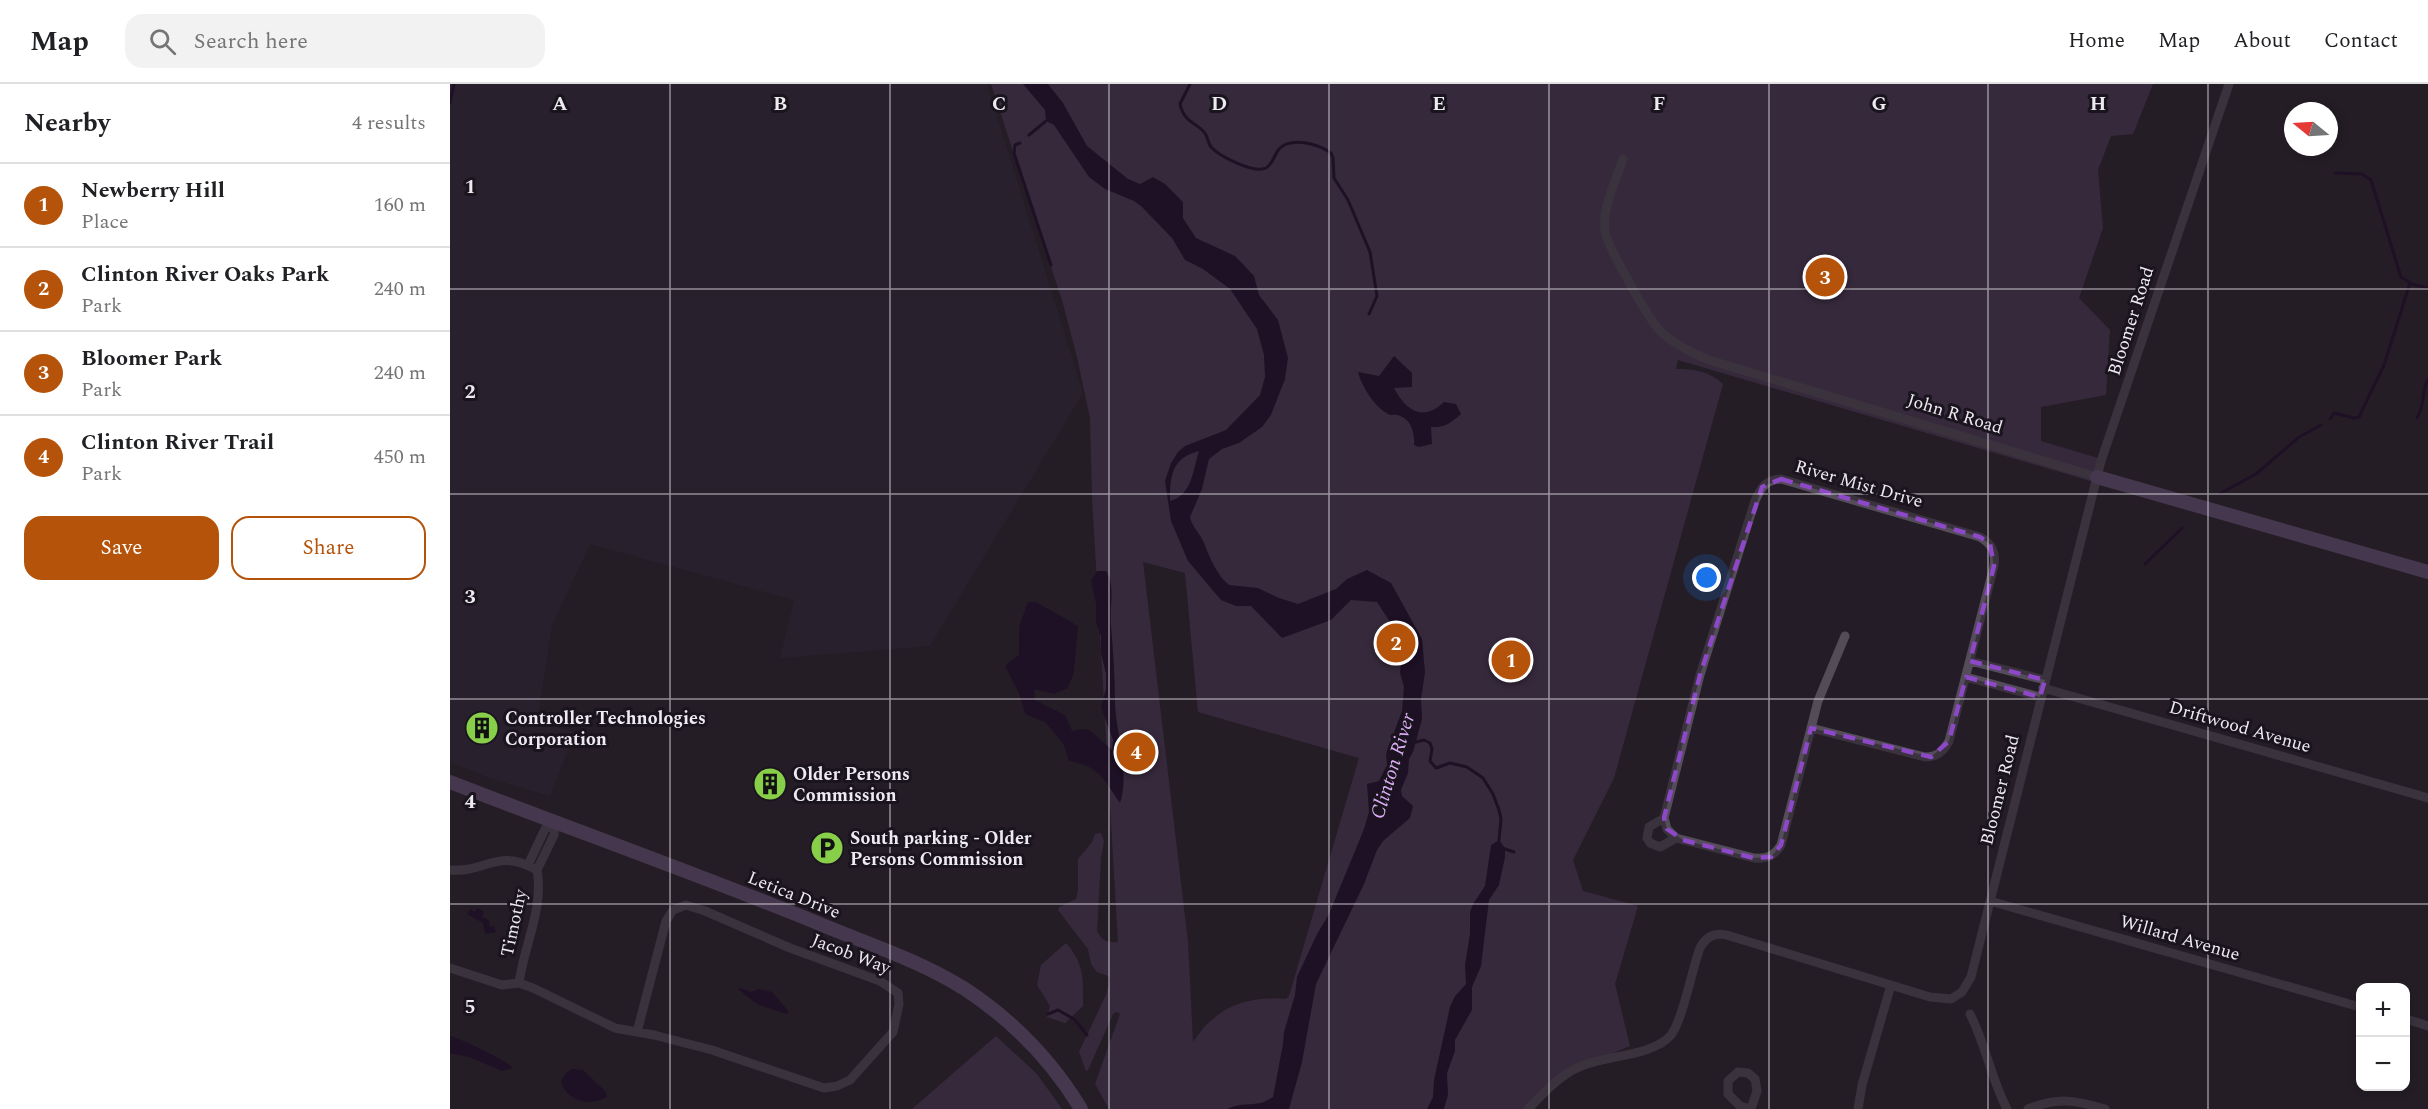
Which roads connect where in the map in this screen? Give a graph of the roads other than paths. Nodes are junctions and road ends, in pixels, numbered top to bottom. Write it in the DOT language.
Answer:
graph roads {
  1 [pos="2229,84"];
  2 [pos="1623,159"];
  3 [pos="2097,477"];
  4 [pos="2428,572"];
  5 [pos="1845,636"];
  6 [pos="1970,661"];
  7 [pos="1966,677"];
  8 [pos="2043,689"];
  9 [pos="1811,728"];
  10 [pos="450,782"];
  11 [pos="2428,798"];
  12 [pos="1664,818"];
  13 [pos="555,823"];
  14 [pos="1676,838"];
  15 [pos="528,865"];
  16 [pos="450,870"];
  17 [pos="537,870"];
  18 [pos="1990,901"];
  19 [pos="450,968"];
  20 [pos="519,983"];
  21 [pos="1891,985"];
  22 [pos="2356,1005"];
  23 [pos="1970,1014"];
  24 [pos="2410,1020"];
  25 [pos="2428,1026"];
  26 [pos="637,1032"];
  27 [pos="1739,1108"];
  28 [pos="1081,1109"];
  29 [pos="1528,1109"];
  30 [pos="1751,1109"];
  31 [pos="1858,1109"];
  32 [pos="2007,1109"];
  33 [pos="2028,1109"];
  34 [pos="2105,1109"];
  1 -- 3 [label="street, Bloomer Road"];
  2 -- 3 [label="street, John R Road"];
  3 -- 4 [label="street, John R Road"];
  3 -- 8 [label="street, Bloomer Road"];
  5 -- 9 [label="street"];
  6 -- 7 [label="street, River Mist Drive"];
  6 -- 8 [label="street"];
  6 -- 12 [label="street, River Mist Drive"];
  7 -- 8 [label="street"];
  7 -- 9 [label="street, River Mist Drive"];
  8 -- 11 [label="street, Driftwood Avenue"];
  8 -- 18 [label="street, Bloomer Road"];
  9 -- 14 [label="street, River Mist Drive"];
  10 -- 13 [label="street, Letica Drive"];
  12 -- 14 [label="street"];
  12 -- 14 [label="street, River Mist Drive"];
  13 -- 15 [label="street, Timothy"];
  13 -- 17 [label="street, Timothy"];
  13 -- 28 [label="street, Letica Drive"];
  15 -- 16 [label="street"];
  15 -- 17 [label="street, Timothy"];
  17 -- 20 [label="street, Timothy"];
  18 -- 21 [label="street, Bloomer Road"];
  18 -- 22 [label="street, Willard Avenue"];
  19 -- 20 [label="street, Jacob Way"];
  20 -- 26 [label="street, Jacob Way"];
  21 -- 29 [label="street, Bloomer Road"];
  21 -- 31 [label="street"];
  23 -- 32 [label="street"];
  24 -- 25 [label="street"];
  26 -- 26 [label="street, Jacob Way"];
  27 -- 30 [label="street"];
  27 -- 30 [label="street"];
  33 -- 34 [label="street"];
}
